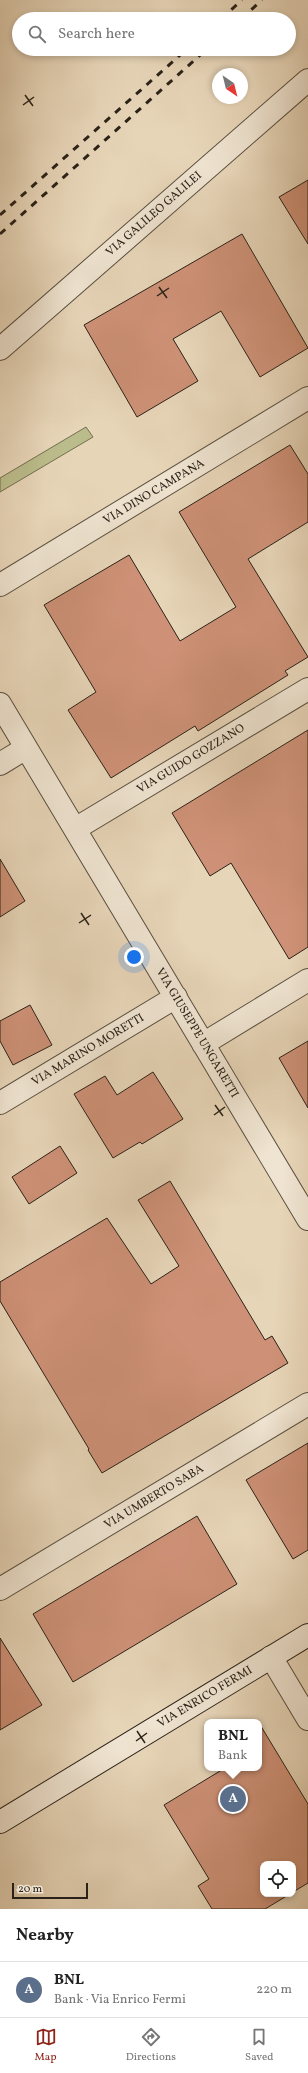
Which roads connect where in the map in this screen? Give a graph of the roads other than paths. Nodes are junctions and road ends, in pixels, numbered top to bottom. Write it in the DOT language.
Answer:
graph roads {
  1 [pos="308,80"];
  2 [pos="0,349"];
  3 [pos="308,398"];
  4 [pos="0,585"];
  5 [pos="308,689"];
  6 [pos="0,704"];
  7 [pos="26,748"];
  8 [pos="0,764"];
  9 [pos="75,829"];
  10 [pos="308,980"];
  11 [pos="176,998"];
  12 [pos="203,1044"];
  13 [pos="0,1103"];
  14 [pos="308,1219"];
  15 [pos="308,1404"];
  16 [pos="0,1589"];
  17 [pos="308,1635"];
  18 [pos="271,1657"];
  19 [pos="308,1719"];
  20 [pos="0,1822"];
  1 -- 2 [label="street, VIA GALILEO GALILEI"];
  3 -- 4 [label="street, VIA DINO CAMPANA"];
  5 -- 9 [label="street, VIA GUIDO GOZZANO"];
  6 -- 7 [label="street, VIA GIUSEPPE UNGARETTI"];
  7 -- 8 [label="street"];
  7 -- 9 [label="street, VIA GIUSEPPE UNGARETTI"];
  9 -- 11 [label="street, VIA GIUSEPPE UNGARETTI"];
  10 -- 12 [label="street"];
  11 -- 12 [label="street, VIA GIUSEPPE UNGARETTI"];
  11 -- 13 [label="street, VIA MARINO MORETTI"];
  12 -- 14 [label="street, VIA GIUSEPPE UNGARETTI"];
  15 -- 16 [label="street, VIA UMBERTO SABA"];
  17 -- 18 [label="street, VIA ENRICO FERMI"];
  18 -- 19 [label="street"];
  18 -- 20 [label="street, VIA ENRICO FERMI"];
}
